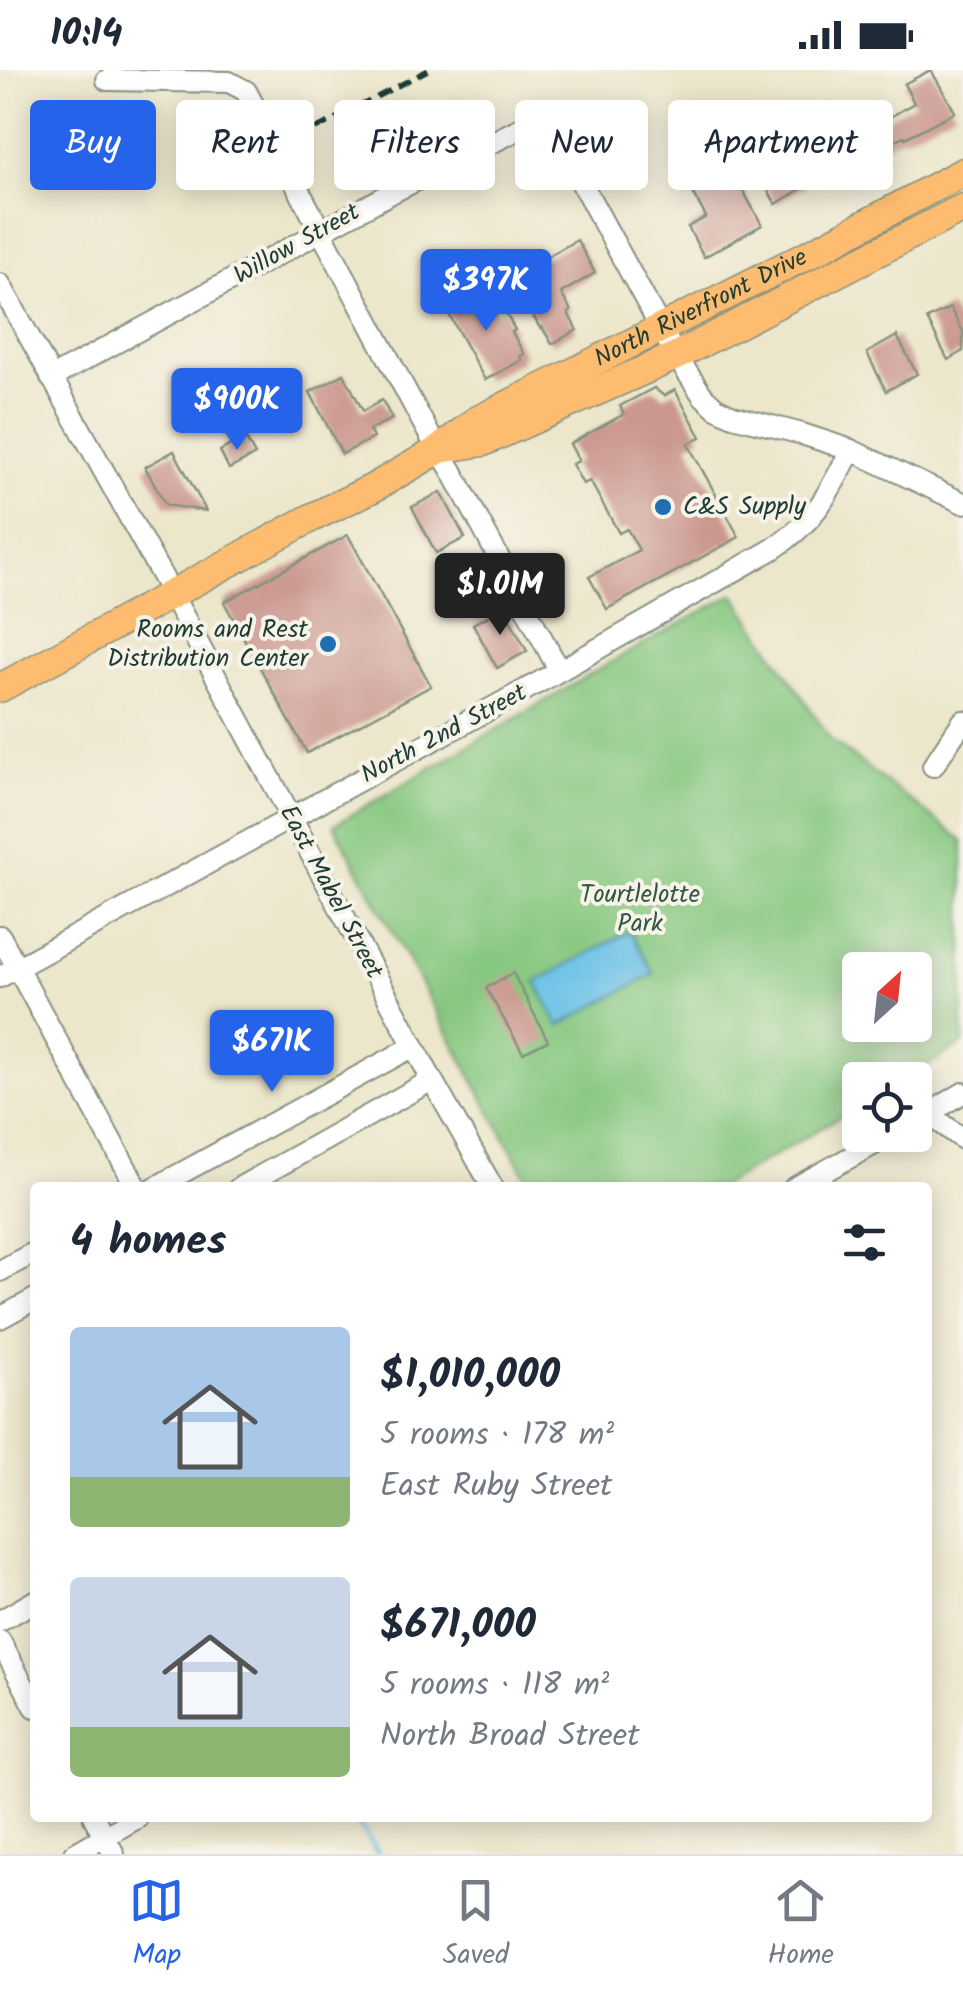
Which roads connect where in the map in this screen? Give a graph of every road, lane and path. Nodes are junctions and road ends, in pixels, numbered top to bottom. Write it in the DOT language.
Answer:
graph roads {
  1 [pos="107,80"];
  2 [pos="963,172"];
  3 [pos="963,208"];
  4 [pos="321,232"];
  5 [pos="0,284"];
  6 [pos="661,328"];
  7 [pos="676,356"];
  8 [pos="51,378"];
  9 [pos="440,449"];
  10 [pos="851,450"];
  11 [pos="963,503"];
  12 [pos="172,596"];
  13 [pos="559,670"];
  14 [pos="0,688"];
  15 [pos="963,721"];
  16 [pos="933,766"];
  17 [pos="290,818"];
  18 [pos="0,936"];
  19 [pos="8,973"];
  20 [pos="414,1046"];
  21 [pos="432,1080"];
  22 [pos="963,1092"];
  23 [pos="932,1112"];
  24 [pos="932,1123"];
  25 [pos="963,1139"];
  26 [pos="860,1152"];
  27 [pos="133,1182"];
  28 [pos="165,1182"];
  29 [pos="249,1182"];
  30 [pos="491,1182"];
  31 [pos="805,1182"];
  32 [pos="30,1255"];
  33 [pos="0,1271"];
  34 [pos="30,1302"];
  35 [pos="0,1318"];
  36 [pos="30,1605"];
  37 [pos="0,1620"];
  38 [pos="0,1640"];
  39 [pos="30,1697"];
  40 [pos="130,1822"];
  41 [pos="104,1836"];
  42 [pos="74,1854"];
  1 -- 4 [label="street"];
  2 -- 6 [label="main road, North Riverfront Drive"];
  3 -- 7 [label="main road, North Riverfront Drive"];
  4 -- 6 [label="street, Willow Street"];
  4 -- 8 [label="street, Willow Street"];
  4 -- 9 [label="street"];
  5 -- 8 [label="street, East Mabel Street"];
  6 -- 7 [label="street"];
  6 -- 9 [label="main road, North Riverfront Drive"];
  7 -- 9 [label="main road, North Riverfront Drive"];
  7 -- 10 [label="street"];
  8 -- 12 [label="street, East Mabel Street"];
  9 -- 12 [label="main road, North Riverfront Drive"];
  9 -- 13 [label="street"];
  10 -- 11 [label="street"];
  10 -- 13 [label="street, North 2nd Street"];
  12 -- 14 [label="main road, North Riverfront Drive"];
  12 -- 17 [label="street, East Mabel Street"];
  13 -- 17 [label="street, North 2nd Street"];
  15 -- 16 [label="street"];
  17 -- 19 [label="street, North 2nd Street"];
  17 -- 20 [label="street, East Mabel Street"];
  18 -- 19 [label="street"];
  19 -- 27 [label="street"];
  20 -- 21 [label="street, East Mabel Street"];
  20 -- 28 [label="street"];
  21 -- 29 [label="street"];
  21 -- 30 [label="street, East Mabel Street"];
  22 -- 23 [label="street"];
  24 -- 25 [label="street"];
  26 -- 31 [label="street"];
  32 -- 33 [label="street"];
  34 -- 35 [label="street"];
  36 -- 37 [label="street"];
  38 -- 39 [label="street"];
  40 -- 41 [label="street"];
  41 -- 42 [label="street"];
}
